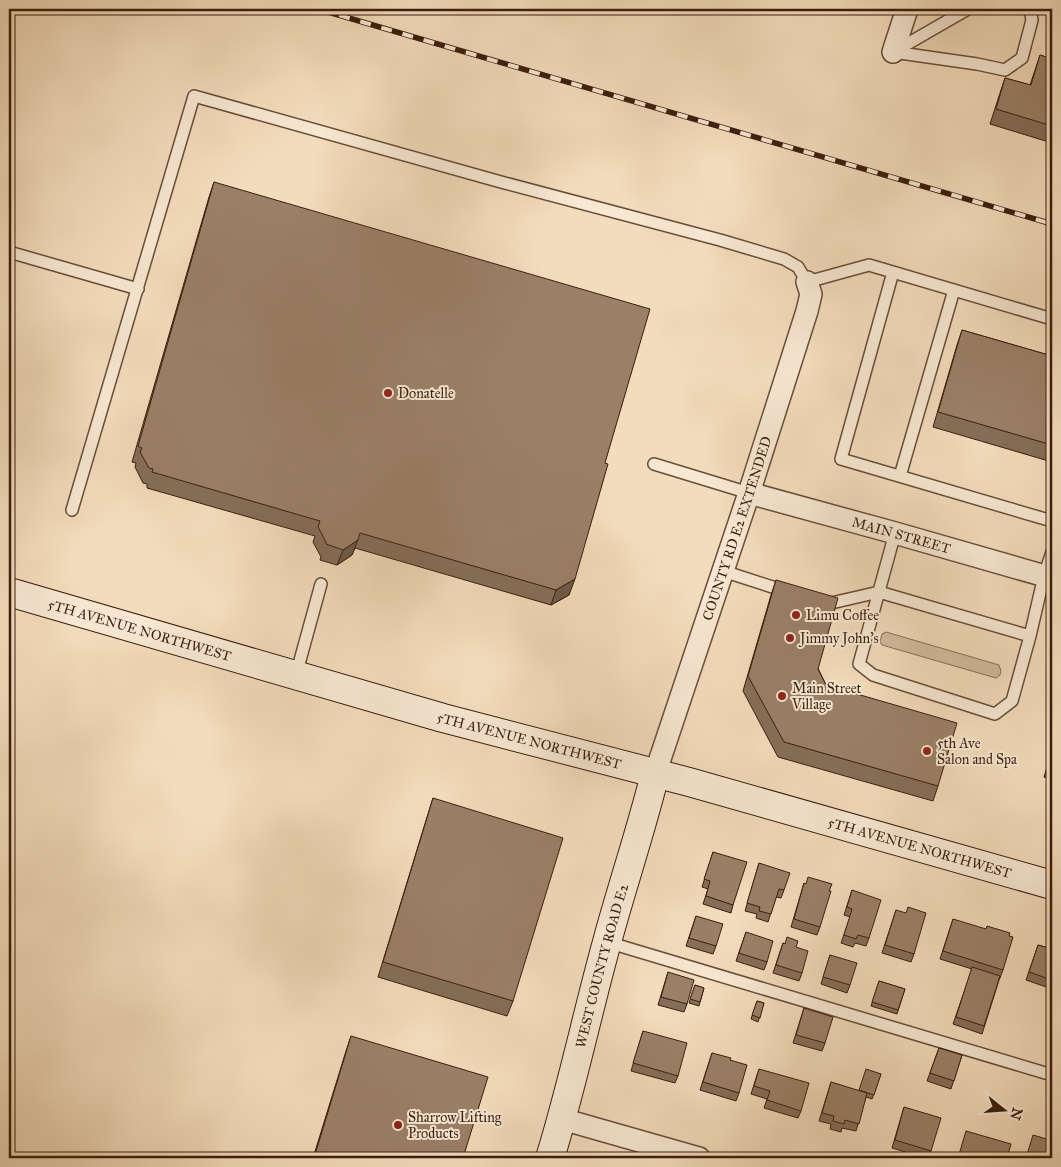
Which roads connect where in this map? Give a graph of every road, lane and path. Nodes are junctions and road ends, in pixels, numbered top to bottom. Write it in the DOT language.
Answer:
graph roads {
  1 [pos="907,9"];
  2 [pos="968,9"];
  3 [pos="1030,9"];
  4 [pos="893,52"];
  5 [pos="9,252"];
  6 [pos="893,272"];
  7 [pos="807,282"];
  8 [pos="138,289"];
  9 [pos="954,290"];
  10 [pos="1052,319"];
  11 [pos="654,464"];
  12 [pos="900,476"];
  13 [pos="749,493"];
  14 [pos="72,510"];
  15 [pos="1052,521"];
  16 [pos="896,533"];
  17 [pos="1052,552"];
  18 [pos="723,571"];
  19 [pos="1048,577"];
  20 [pos="321,584"];
  21 [pos="9,592"];
  22 [pos="879,592"];
  23 [pos="1030,636"];
  24 [pos="296,675"];
  25 [pos="656,774"];
  26 [pos="1052,885"];
  27 [pos="606,942"];
  28 [pos="1052,1075"];
  29 [pos="562,1119"];
  30 [pos="550,1158"];
  31 [pos="699,1158"];
  1 -- 4 [label="street"];
  2 -- 4 [label="lane"];
  3 -- 4 [label="lane"];
  5 -- 8 [label="lane"];
  6 -- 7 [label="lane"];
  6 -- 9 [label="lane"];
  6 -- 12 [label="lane"];
  7 -- 8 [label="lane"];
  7 -- 13 [label="street, COUNTY RD E2 EXTENDED"];
  8 -- 14 [label="lane"];
  9 -- 10 [label="lane"];
  9 -- 12 [label="lane"];
  11 -- 13 [label="lane"];
  12 -- 15 [label="lane"];
  13 -- 16 [label="street, MAIN STREET"];
  13 -- 18 [label="street, COUNTY RD E2 EXTENDED"];
  16 -- 19 [label="street, MAIN STREET"];
  16 -- 22 [label="lane"];
  17 -- 19 [label="lane"];
  18 -- 22 [label="lane"];
  18 -- 25 [label="street, COUNTY RD E2 EXTENDED"];
  19 -- 23 [label="lane"];
  20 -- 24 [label="lane"];
  21 -- 24 [label="street, 5TH AVENUE NORTHWEST"];
  22 -- 23 [label="lane"];
  22 -- 23 [label="lane"];
  24 -- 25 [label="street, 5TH AVENUE NORTHWEST"];
  25 -- 26 [label="street, 5TH AVENUE NORTHWEST"];
  25 -- 27 [label="street, WEST COUNTY ROAD E2"];
  27 -- 28 [label="lane"];
  27 -- 29 [label="street, WEST COUNTY ROAD E2"];
  29 -- 30 [label="street, WEST COUNTY ROAD E2"];
  29 -- 31 [label="street"];
}
